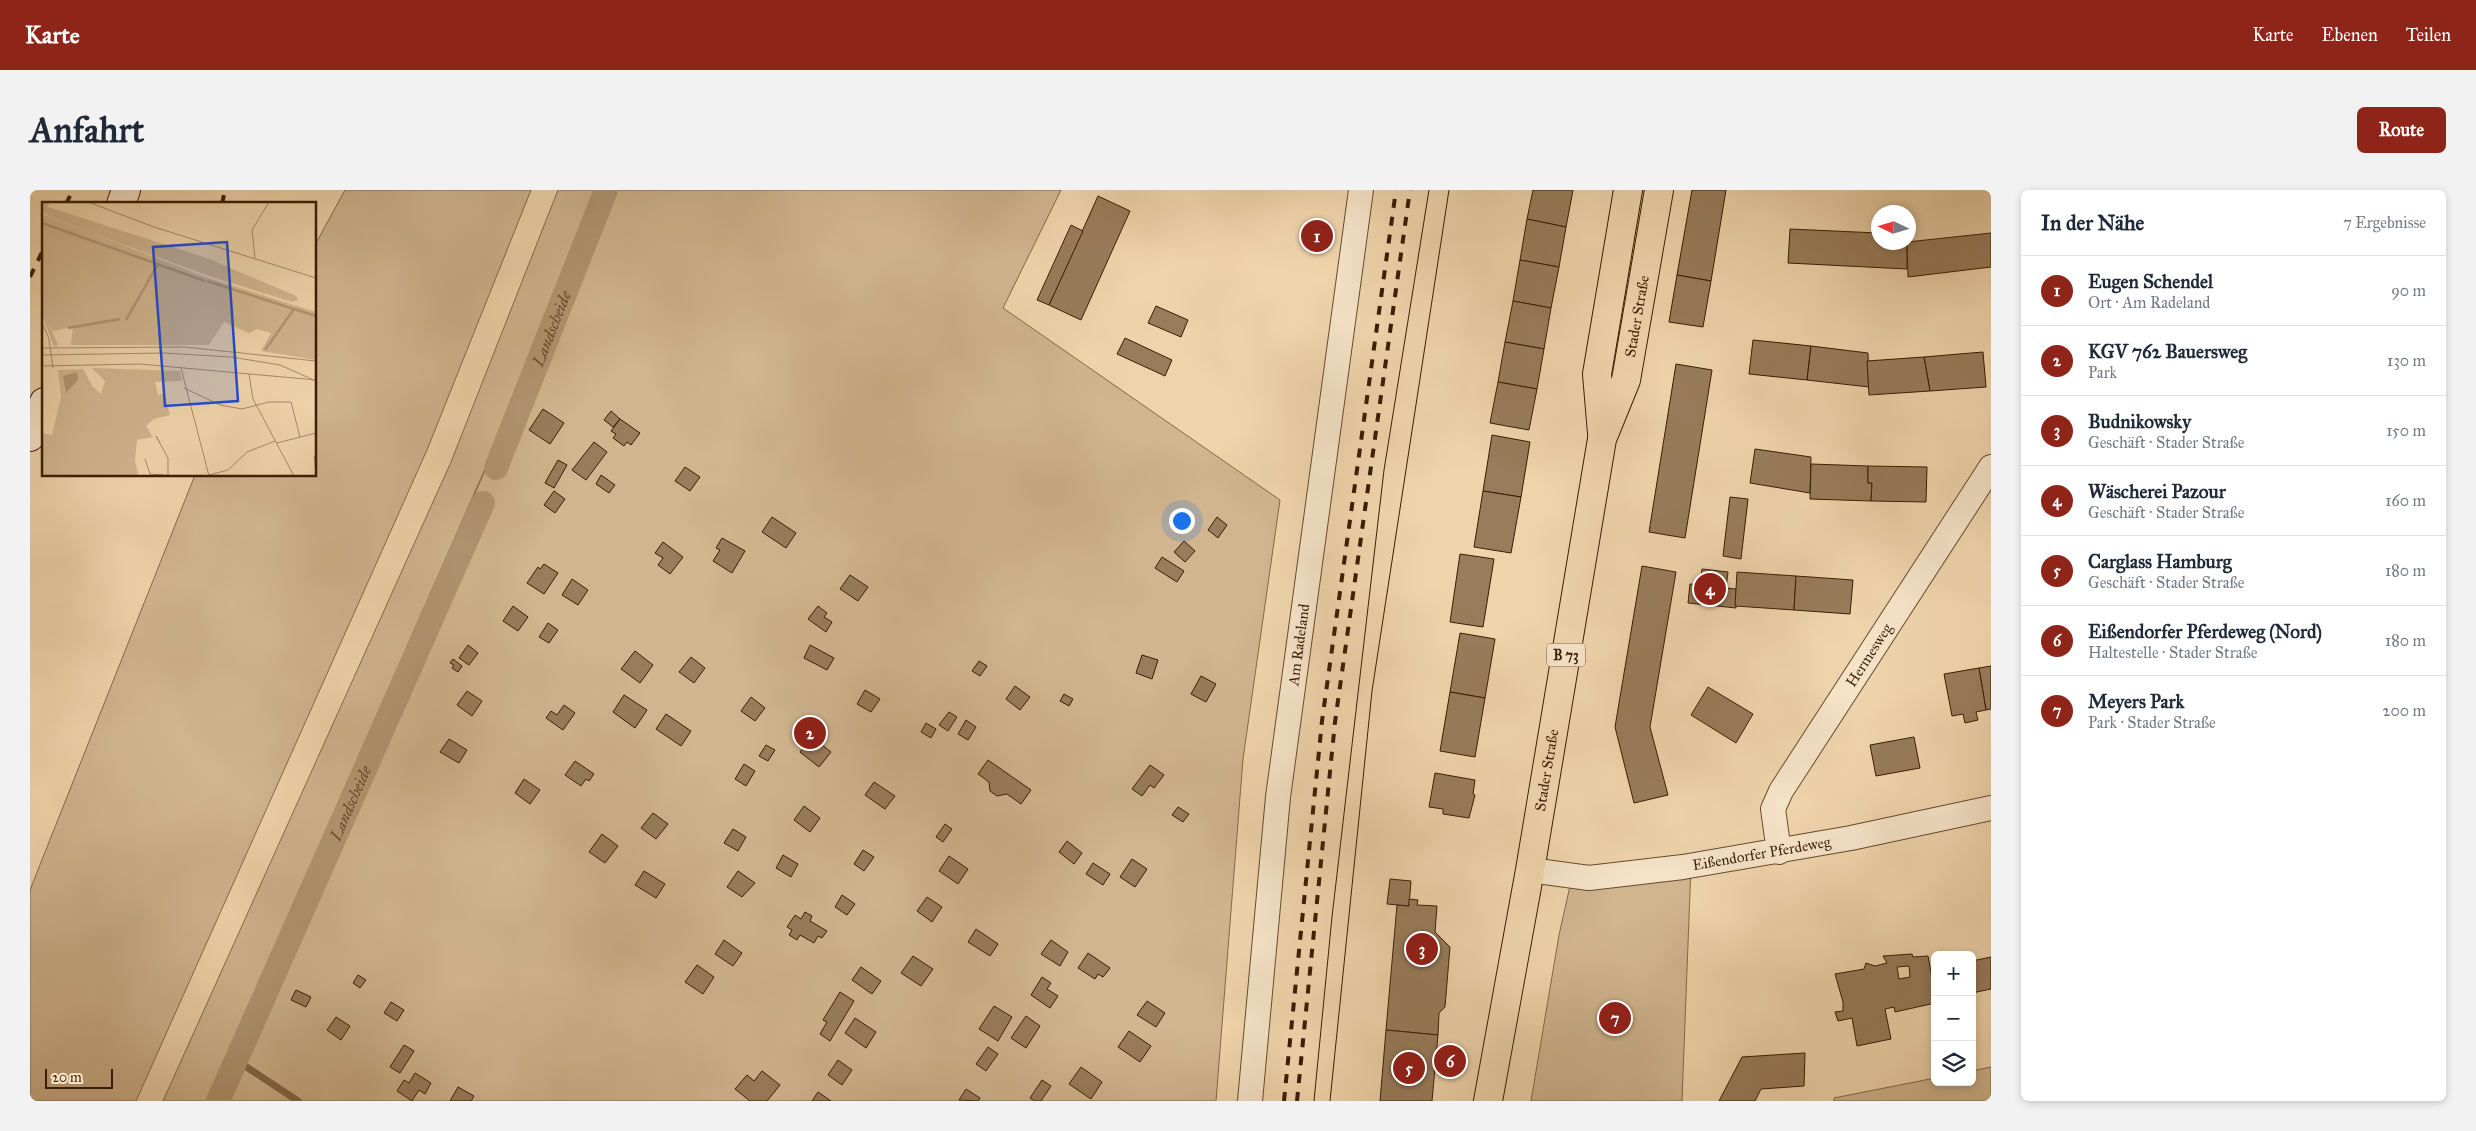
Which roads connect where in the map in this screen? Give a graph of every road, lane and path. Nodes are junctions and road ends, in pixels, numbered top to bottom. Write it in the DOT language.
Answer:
graph roads {
  1 [pos="126,190"];
  2 [pos="1361,190"];
  3 [pos="1628,190"];
  4 [pos="1659,190"];
  5 [pos="122,202"];
  6 [pos="42,407"];
  7 [pos="30,437"];
  8 [pos="1602,439"];
  9 [pos="1991,467"];
  10 [pos="1991,808"];
  11 [pos="1779,852"];
  12 [pos="1530,870"];
  13 [pos="1250,1101"];
  14 [pos="1488,1101"];
  1 -- 5 [label="main road"];
  2 -- 13 [label="street, Am Radeland"];
  3 -- 8 [label="main road, Stader Straße / B 73"];
  4 -- 8 [label="main road, Stader Straße / B 73"];
  6 -- 7 [label="main road"];
  8 -- 12 [label="main road, Stader Straße / B 73"];
  9 -- 11 [label="street, Hermesweg"];
  10 -- 11 [label="street, Eißendorfer Pferdeweg"];
  11 -- 12 [label="street, Eißendorfer Pferdeweg"];
  12 -- 14 [label="main road, Stader Straße / B 73"];
}
